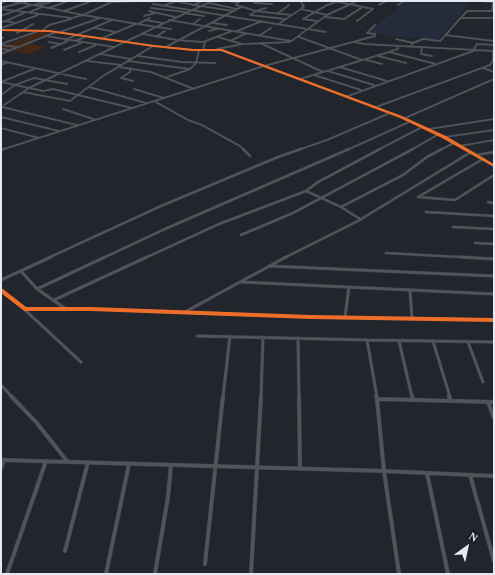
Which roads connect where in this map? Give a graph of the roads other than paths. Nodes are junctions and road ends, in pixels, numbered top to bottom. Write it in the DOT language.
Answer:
graph roads {
  1 [pos="6,1"];
  2 [pos="10,1"];
  3 [pos="29,1"];
  4 [pos="45,1"];
  5 [pos="53,1"];
  6 [pos="68,1"];
  7 [pos="92,1"];
  8 [pos="102,1"];
  9 [pos="116,1"];
  10 [pos="138,1"];
  11 [pos="176,1"];
  12 [pos="202,1"];
  13 [pos="212,1"];
  14 [pos="229,1"];
  15 [pos="240,1"];
  16 [pos="256,1"];
  17 [pos="273,1"];
  18 [pos="283,1"];
  19 [pos="300,1"];
  20 [pos="335,1"];
  21 [pos="357,1"];
  22 [pos="385,1"];
  23 [pos="404,1"];
  24 [pos="481,1"];
  25 [pos="112,2"];
  26 [pos="182,2"];
  27 [pos="341,2"];
  28 [pos="1,3"];
  29 [pos="21,3"];
  30 [pos="208,3"];
  31 [pos="238,3"];
  32 [pos="153,4"];
  33 [pos="272,4"];
  34 [pos="350,4"];
  35 [pos="32,5"];
  36 [pos="164,5"];
  37 [pos="194,5"];
  38 [pos="288,5"];
  39 [pos="379,5"];
  40 [pos="398,5"];
  41 [pos="38,6"];
  42 [pos="200,6"];
  43 [pos="241,6"];
  44 [pos="43,7"];
  45 [pos="174,7"];
  46 [pos="362,7"];
  47 [pos="49,8"];
  48 [pos="151,8"];
  49 [pos="266,8"];
  50 [pos="1,9"];
  51 [pos="237,9"];
  52 [pos="301,9"];
  53 [pos="149,10"];
  54 [pos="193,10"];
  55 [pos="15,11"];
  56 [pos="64,11"];
  57 [pos="234,11"];
  58 [pos="256,11"];
  59 [pos="493,11"];
  60 [pos="28,12"];
  61 [pos="156,12"];
  62 [pos="187,12"];
  63 [pos="312,12"];
  64 [pos="184,13"];
  65 [pos="39,14"];
  66 [pos="277,14"];
  67 [pos="83,15"];
  68 [pos="228,15"];
  69 [pos="291,15"];
  70 [pos="327,15"];
  71 [pos="1,16"];
  72 [pos="144,16"];
  73 [pos="204,16"];
  74 [pos="325,16"];
  75 [pos="176,17"];
  76 [pos="72,18"];
  77 [pos="101,18"];
  78 [pos="150,18"];
  79 [pos="461,18"];
  80 [pos="494,18"];
  81 [pos="200,19"];
  82 [pos="285,19"];
  83 [pos="113,20"];
  84 [pos="145,20"];
  85 [pos="169,20"];
  86 [pos="262,20"];
  87 [pos="6,21"];
  88 [pos="318,21"];
  89 [pos="357,21"];
  90 [pos="1,22"];
  91 [pos="16,23"];
  92 [pos="163,23"];
  93 [pos="212,23"];
  94 [pos="280,23"];
  95 [pos="33,24"];
  96 [pos="137,24"];
  97 [pos="192,24"];
  98 [pos="227,25"];
  99 [pos="375,25"];
  100 [pos="204,26"];
  101 [pos="156,27"];
  102 [pos="93,28"];
  103 [pos="218,28"];
  104 [pos="271,28"];
  105 [pos="1,29"];
  106 [pos="171,29"];
  107 [pos="308,29"];
  108 [pos="20,30"];
  109 [pos="42,30"];
  110 [pos="210,31"];
  111 [pos="232,31"];
  112 [pos="56,32"];
  113 [pos="60,32"];
  114 [pos="116,32"];
  115 [pos="165,32"];
  116 [pos="236,32"];
  117 [pos="326,32"];
  118 [pos="17,33"];
  119 [pos="142,33"];
  120 [pos="247,34"];
  121 [pos="74,35"];
  122 [pos="46,36"];
  123 [pos="86,36"];
  124 [pos="157,36"];
  125 [pos="260,36"];
  126 [pos="445,36"];
  127 [pos="218,37"];
  128 [pos="298,37"];
  129 [pos="10,39"];
  130 [pos="100,39"];
  131 [pos="396,39"];
  132 [pos="65,40"];
  133 [pos="68,40"];
  134 [pos="177,40"];
  135 [pos="75,41"];
  136 [pos="231,41"];
  137 [pos="291,41"];
  138 [pos="354,41"];
  139 [pos="494,41"];
  140 [pos="48,42"];
  141 [pos="82,42"];
  142 [pos="127,42"];
  143 [pos="206,42"];
  144 [pos="260,43"];
  145 [pos="413,43"];
  146 [pos="1,44"];
  147 [pos="61,44"];
  148 [pos="243,44"];
  149 [pos="96,45"];
  150 [pos="154,46"];
  151 [pos="398,46"];
  152 [pos="411,46"];
  153 [pos="494,46"];
  154 [pos="115,47"];
  155 [pos="165,47"];
  156 [pos="422,47"];
  157 [pos="17,48"];
  158 [pos="51,48"];
  159 [pos="330,48"];
  160 [pos="1,49"];
  161 [pos="10,50"];
  162 [pos="64,50"];
  163 [pos="199,50"];
  164 [pos="203,50"];
  165 [pos="217,50"];
  166 [pos="475,50"];
  167 [pos="494,51"];
  168 [pos="80,52"];
  169 [pos="389,52"];
  170 [pos="1,54"];
  171 [pos="100,54"];
  172 [pos="137,56"];
  173 [pos="378,56"];
  174 [pos="432,56"];
  175 [pos="131,59"];
  176 [pos="292,59"];
  177 [pos="87,60"];
  178 [pos="363,60"];
  179 [pos="366,60"];
  180 [pos="1,61"];
  181 [pos="128,61"];
  182 [pos="7,62"];
  183 [pos="196,63"];
  184 [pos="215,63"];
  185 [pos="406,63"];
  186 [pos="122,64"];
  187 [pos="382,64"];
  188 [pos="437,64"];
  189 [pos="1,65"];
  190 [pos="264,66"];
  191 [pos="118,67"];
  192 [pos="340,67"];
  193 [pos="35,68"];
  194 [pos="131,68"];
  195 [pos="483,68"];
  196 [pos="190,69"];
  197 [pos="327,71"];
  198 [pos="323,72"];
  199 [pos="494,72"];
  200 [pos="61,73"];
  201 [pos="314,75"];
  202 [pos="167,77"];
  203 [pos="86,79"];
  204 [pos="300,79"];
  205 [pos="48,80"];
  206 [pos="494,80"];
  207 [pos="133,81"];
  208 [pos="389,81"];
  209 [pos="1,82"];
  210 [pos="67,84"];
  211 [pos="15,85"];
  212 [pos="375,85"];
  213 [pos="89,87"];
  214 [pos="30,88"];
  215 [pos="134,88"];
  216 [pos="194,89"];
  217 [pos="362,90"];
  218 [pos="23,92"];
  219 [pos="1,95"];
  220 [pos="78,95"];
  221 [pos="348,96"];
  222 [pos="164,98"];
  223 [pos="154,101"];
  224 [pos="147,104"];
  225 [pos="2,106"];
  226 [pos="376,107"];
  227 [pos="133,108"];
  228 [pos="63,109"];
  229 [pos="390,113"];
  230 [pos="1,117"];
  231 [pos="405,118"];
  232 [pos="494,119"];
  233 [pos="96,120"];
  234 [pos="409,121"];
  235 [pos="79,125"];
  236 [pos="422,126"];
  237 [pos="1,128"];
  238 [pos="429,129"];
  239 [pos="494,130"];
  240 [pos="60,131"];
  241 [pos="439,134"];
  242 [pos="444,137"];
  243 [pos="40,138"];
  244 [pos="494,140"];
  245 [pos="454,143"];
  246 [pos="460,146"];
  247 [pos="1,150"];
  248 [pos="471,152"];
  249 [pos="494,152"];
  250 [pos="476,155"];
  251 [pos="250,156"];
  252 [pos="483,159"];
  253 [pos="494,165"];
  254 [pos="494,175"];
  255 [pos="306,191"];
  256 [pos="322,198"];
  257 [pos="488,202"];
  258 [pos="494,203"];
  259 [pos="341,207"];
  260 [pos="426,212"];
  261 [pos="494,216"];
  262 [pos="360,219"];
  263 [pos="453,227"];
  264 [pos="494,229"];
  265 [pos="240,235"];
  266 [pos="475,243"];
  267 [pos="494,244"];
  268 [pos="386,253"];
  269 [pos="494,259"];
  270 [pos="269,266"];
  271 [pos="21,271"];
  272 [pos="494,276"];
  273 [pos="1,280"];
  274 [pos="240,282"];
  275 [pos="349,287"];
  276 [pos="38,289"];
  277 [pos="1,290"];
  278 [pos="410,290"];
  279 [pos="469,293"];
  280 [pos="494,294"];
  281 [pos="54,300"];
  282 [pos="25,309"];
  283 [pos="67,309"];
  284 [pos="185,312"];
  285 [pos="345,317"];
  286 [pos="412,318"];
  287 [pos="494,320"];
  288 [pos="197,336"];
  289 [pos="230,336"];
  290 [pos="263,337"];
  291 [pos="298,338"];
  292 [pos="367,340"];
  293 [pos="399,341"];
  294 [pos="433,341"];
  295 [pos="468,342"];
  296 [pos="494,342"];
  297 [pos="81,362"];
  298 [pos="483,382"];
  299 [pos="1,385"];
  300 [pos="377,399"];
  301 [pos="413,400"];
  302 [pos="451,401"];
  303 [pos="488,402"];
  304 [pos="494,402"];
  305 [pos="494,418"];
  306 [pos="3,460"];
  307 [pos="46,461"];
  308 [pos="67,462"];
  309 [pos="88,462"];
  310 [pos="128,464"];
  311 [pos="171,465"];
  312 [pos="215,466"];
  313 [pos="258,467"];
  314 [pos="1,468"];
  315 [pos="300,468"];
  316 [pos="384,471"];
  317 [pos="428,473"];
  318 [pos="470,475"];
  319 [pos="494,476"];
  320 [pos="64,551"];
  321 [pos="494,561"];
  322 [pos="205,564"];
  323 [pos="7,574"];
  324 [pos="106,574"];
  325 [pos="155,574"];
  326 [pos="251,574"];
  327 [pos="399,574"];
  328 [pos="448,574"];
  1 -- 28 [label="street"];
  2 -- 29 [label="street"];
  3 -- 29 [label="street"];
  4 -- 35 [label="street"];
  5 -- 41 [label="street"];
  6 -- 47 [label="street"];
  7 -- 56 [label="street"];
  8 -- 25 [label="street"];
  9 -- 25 [label="street"];
  10 -- 25 [label="street"];
  11 -- 26 [label="street"];
  11 -- 36 [label="street"];
  12 -- 37 [label="street"];
  13 -- 30 [label="street"];
  14 -- 31 [label="street"];
  15 -- 31 [label="street"];
  16 -- 33 [label="street"];
  17 -- 18 [label="street"];
  19 -- 52 [label="street"];
  20 -- 27 [label="street"];
  20 -- 63 [label="street"];
  21 -- 34 [label="street"];
  22 -- 39 [label="street"];
  23 -- 40 [label="street"];
  24 -- 59 [label="street"];
  25 -- 67 [label="street"];
  26 -- 37 [label="street"];
  26 -- 45 [label="street"];
  27 -- 34 [label="street"];
  29 -- 35 [label="street"];
  29 -- 50 [label="street"];
  30 -- 42 [label="street"];
  30 -- 51 [label="street"];
  31 -- 43 [label="street"];
  32 -- 36 [label="street"];
  34 -- 46 [label="street"];
  34 -- 70 [label="street"];
  35 -- 41 [label="street"];
  35 -- 55 [label="street"];
  36 -- 45 [label="street"];
  37 -- 42 [label="street"];
  38 -- 66 [label="street"];
  41 -- 44 [label="street"];
  42 -- 54 [label="street"];
  42 -- 57 [label="street"];
  43 -- 51 [label="street"];
  43 -- 58 [label="street"];
  44 -- 47 [label="street"];
  44 -- 60 [label="street"];
  45 -- 54 [label="street"];
  46 -- 74 [label="street"];
  46 -- 89 [label="street"];
  47 -- 56 [label="street"];
  48 -- 62 [label="street"];
  49 -- 58 [label="street"];
  50 -- 55 [label="street"];
  51 -- 57 [label="street"];
  52 -- 63 [label="street"];
  52 -- 69 [label="street"];
  53 -- 61 [label="street"];
  54 -- 62 [label="street"];
  54 -- 68 [label="street"];
  55 -- 60 [label="street"];
  55 -- 71 [label="street"];
  56 -- 67 [label="street"];
  57 -- 68 [label="street"];
  58 -- 66 [label="street"];
  58 -- 82 [label="street"];
  59 -- 79 [label="street"];
  60 -- 65 [label="street"];
  60 -- 87 [label="street"];
  61 -- 72 [label="street"];
  61 -- 75 [label="street"];
  62 -- 64 [label="street"];
  63 -- 70 [label="street"];
  63 -- 88 [label="street"];
  64 -- 73 [label="street"];
  64 -- 75 [label="street"];
  65 -- 76 [label="street"];
  65 -- 91 [label="street"];
  66 -- 69 [label="street"];
  67 -- 76 [label="street"];
  67 -- 77 [label="street"];
  68 -- 86 [label="street"];
  68 -- 93 [label="street"];
  69 -- 82 [label="street"];
  70 -- 74 [label="street"];
  74 -- 88 [label="street"];
  75 -- 85 [label="street"];
  76 -- 109 [label="street"];
  77 -- 83 [label="street"];
  77 -- 113 [label="street"];
  78 -- 84 [label="street"];
  79 -- 80 [label="street"];
  79 -- 126 [label="street"];
  81 -- 97 [label="street"];
  82 -- 94 [label="street"];
  83 -- 96 [label="street"];
  83 -- 102 [label="street"];
  84 -- 92 [label="street"];
  84 -- 96 [label="street"];
  85 -- 92 [label="street"];
  85 -- 97 [label="street"];
  86 -- 94 [label="street"];
  86 -- 116 [label="street"];
  87 -- 90 [label="street"];
  87 -- 91 [label="street"];
  88 -- 107 [label="street"];
  91 -- 105 [label="street"];
  92 -- 101 [label="street"];
  93 -- 98 [label="street"];
  93 -- 100 [label="street"];
  94 -- 107 [label="street"];
  95 -- 108 [label="street"];
  96 -- 101 [label="street"];
  96 -- 114 [label="street"];
  97 -- 100 [label="street"];
  99 -- 138 [label="street"];
  100 -- 103 [label="street"];
  100 -- 134 [label="street"];
  101 -- 106 [label="street"];
  101 -- 119 [label="street"];
  102 -- 114 [label="street"];
  102 -- 121 [label="street"];
  103 -- 110 [label="street"];
  103 -- 111 [label="street"];
  104 -- 125 [label="street"];
  105 -- 108 [label="street"];
  107 -- 117 [label="street"];
  107 -- 128 [label="street"];
  108 -- 109 [label="street"];
  108 -- 118 [label="street"];
  109 -- 112 [label="street"];
  109 -- 157 [label="street"];
  111 -- 116 [label="street"];
  111 -- 127 [label="street"];
  112 -- 113 [label="street"];
  112 -- 122 [label="street"];
  113 -- 121 [label="street"];
  114 -- 130 [label="street"];
  115 -- 124 [label="street"];
  116 -- 120 [label="street"];
  119 -- 124 [label="street"];
  119 -- 142 [label="street"];
  120 -- 125 [label="street"];
  120 -- 136 [label="street"];
  121 -- 123 [label="street"];
  121 -- 132 [label="street"];
  122 -- 132 [label="street"];
  122 -- 157 [label="street"];
  123 -- 130 [label="street"];
  123 -- 135 [label="street"];
  124 -- 134 [label="street"];
  125 -- 137 [label="street"];
  126 -- 139 [label="street"];
  126 -- 145 [label="street"];
  127 -- 136 [label="street"];
  127 -- 143 [label="street"];
  128 -- 137 [label="street"];
  128 -- 159 [label="street"];
  129 -- 146 [label="street"];
  130 -- 142 [label="street"];
  131 -- 145 [label="street"];
  132 -- 133 [label="street"];
  133 -- 135 [label="street"];
  133 -- 147 [label="street"];
  134 -- 143 [label="street"];
  134 -- 155 [label="street"];
  135 -- 141 [label="street"];
  136 -- 148 [label="street"];
  137 -- 144 [label="street"];
  138 -- 151 [label="street"];
  138 -- 159 [label="street"];
  140 -- 147 [label="street"];
  141 -- 149 [label="street"];
  141 -- 162 [label="street"];
  142 -- 150 [label="street"];
  142 -- 154 [label="street"];
  143 -- 164 [label="street"];
  144 -- 148 [label="street"];
  144 -- 176 [label="street"];
  145 -- 152 [label="street"];
  147 -- 158 [label="street"];
  148 -- 165 [label="street"];
  149 -- 154 [label="street"];
  149 -- 168 [label="street"];
  150 -- 155 [label="street"];
  150 -- 172 [label="street"];
  151 -- 152 [label="street"];
  151 -- 169 [label="street"];
  152 -- 156 [label="street"];
  153 -- 166 [label="street"];
  154 -- 171 [label="street"];
  155 -- 163 [label="street"];
  156 -- 166 [label="street"];
  156 -- 174 [label="street"];
  157 -- 161 [label="street"];
  159 -- 176 [label="street"];
  159 -- 178 [label="street"];
  160 -- 161 [label="street"];
  161 -- 170 [label="street"];
  163 -- 164 [label="street"];
  163 -- 183 [label="street"];
  164 -- 165 [label="street"];
  165 -- 190 [label="street"];
  166 -- 167 [label="street"];
  166 -- 188 [label="street"];
  167 -- 195 [label="street"];
  169 -- 173 [label="street"];
  169 -- 188 [label="street"];
  171 -- 175 [label="street"];
  171 -- 177 [label="street"];
  172 -- 175 [label="street"];
  172 -- 183 [label="street"];
  173 -- 179 [label="street"];
  173 -- 185 [label="street"];
  175 -- 181 [label="street"];
  176 -- 190 [label="street"];
  176 -- 198 [label="street"];
  177 -- 186 [label="street"];
  177 -- 200 [label="street"];
  178 -- 179 [label="street"];
  178 -- 192 [label="street"];
  179 -- 187 [label="street"];
  180 -- 182 [label="street"];
  181 -- 186 [label="street"];
  181 -- 196 [label="street"];
  182 -- 189 [label="street"];
  182 -- 193 [label="street"];
  183 -- 184 [label="street"];
  183 -- 196 [label="street"];
  186 -- 191 [label="street"];
  188 -- 208 [label="street"];
  190 -- 204 [label="street"];
  190 -- 216 [label="street"];
  191 -- 194 [label="street"];
  191 -- 213 [label="street"];
  192 -- 197 [label="street"];
  192 -- 208 [label="street"];
  193 -- 200 [label="street"];
  193 -- 209 [label="street"];
  194 -- 202 [label="street"];
  194 -- 207 [label="street"];
  195 -- 199 [label="street"];
  195 -- 226 [label="street"];
  196 -- 202 [label="street"];
  197 -- 198 [label="street"];
  197 -- 212 [label="street"];
  198 -- 201 [label="street"];
  200 -- 203 [label="street"];
  200 -- 205 [label="street"];
  201 -- 204 [label="street"];
  201 -- 217 [label="street"];
  202 -- 216 [label="street"];
  204 -- 221 [label="street"];
  205 -- 210 [label="street"];
  205 -- 211 [label="street"];
  205 -- 214 [label="street"];
  206 -- 231 [label="street"];
  208 -- 212 [label="street"];
  209 -- 211 [label="street"];
  211 -- 214 [label="street"];
  211 -- 219 [label="street"];
  212 -- 217 [label="street"];
  213 -- 220 [label="street"];
  213 -- 224 [label="street"];
  214 -- 218 [label="street"];
  214 -- 220 [label="street"];
  215 -- 222 [label="street"];
  216 -- 222 [label="street"];
  217 -- 221 [label="street"];
  218 -- 220 [label="street"];
  218 -- 225 [label="street"];
  220 -- 227 [label="street"];
  221 -- 226 [label="street"];
  222 -- 223 [label="street"];
  223 -- 224 [label="street"];
  223 -- 251 [label="street"];
  224 -- 227 [label="street"];
  225 -- 235 [label="street"];
  226 -- 229 [label="street"];
  227 -- 233 [label="street"];
  228 -- 233 [label="street"];
  229 -- 231 [label="street"];
  229 -- 271 [label="street"];
  230 -- 240 [label="street"];
  231 -- 234 [label="street"];
  232 -- 238 [label="street"];
  233 -- 235 [label="street"];
  234 -- 236 [label="street"];
  234 -- 276 [label="street"];
  235 -- 240 [label="street"];
  236 -- 238 [label="street"];
  236 -- 255 [label="street"];
  237 -- 243 [label="street"];
  238 -- 241 [label="street"];
  239 -- 242 [label="street"];
  240 -- 243 [label="street"];
  241 -- 242 [label="street"];
  241 -- 256 [label="street"];
  242 -- 245 [label="street"];
  243 -- 247 [label="street"];
  244 -- 246 [label="street"];
  245 -- 246 [label="street"];
  245 -- 259 [label="street"];
  246 -- 248 [label="street"];
  248 -- 250 [label="street"];
  248 -- 262 [label="street"];
  249 -- 250 [label="street"];
  250 -- 252 [label="street"];
  252 -- 253 [label="street"];
  252 -- 254 [label="street"];
  255 -- 256 [label="street"];
  255 -- 281 [label="street"];
  256 -- 259 [label="street"];
  256 -- 265 [label="street"];
  257 -- 258 [label="street"];
  259 -- 262 [label="street"];
  260 -- 261 [label="street"];
  262 -- 270 [label="street"];
  263 -- 264 [label="street"];
  266 -- 267 [label="street"];
  268 -- 269 [label="street"];
  270 -- 272 [label="street"];
  270 -- 274 [label="street"];
  271 -- 273 [label="street"];
  271 -- 276 [label="street"];
  274 -- 275 [label="street"];
  274 -- 284 [label="street"];
  275 -- 278 [label="street"];
  275 -- 280 [label="street"];
  275 -- 285 [label="street"];
  276 -- 281 [label="street"];
  277 -- 282 [label="street"];
  278 -- 279 [label="street"];
  278 -- 286 [label="street"];
  281 -- 283 [label="street"];
  282 -- 283 [label="street"];
  282 -- 297 [label="street"];
  283 -- 284 [label="street"];
  284 -- 285 [label="street"];
  285 -- 286 [label="street"];
  286 -- 287 [label="street"];
  288 -- 289 [label="street"];
  289 -- 290 [label="street"];
  289 -- 312 [label="street"];
  290 -- 291 [label="street"];
  290 -- 313 [label="street"];
  291 -- 292 [label="street"];
  291 -- 315 [label="street"];
  292 -- 293 [label="street"];
  292 -- 300 [label="street"];
  293 -- 294 [label="street"];
  293 -- 301 [label="street"];
  294 -- 295 [label="street"];
  294 -- 302 [label="street"];
  295 -- 296 [label="street"];
  295 -- 298 [label="street"];
  299 -- 308 [label="street"];
  300 -- 301 [label="street"];
  300 -- 316 [label="street"];
  301 -- 302 [label="street"];
  302 -- 303 [label="street"];
  303 -- 304 [label="street"];
  303 -- 305 [label="street"];
  306 -- 307 [label="street"];
  306 -- 314 [label="street"];
  307 -- 308 [label="street"];
  307 -- 323 [label="street"];
  308 -- 309 [label="street"];
  309 -- 310 [label="street"];
  309 -- 320 [label="street"];
  310 -- 311 [label="street"];
  310 -- 324 [label="street"];
  311 -- 312 [label="street"];
  311 -- 325 [label="street"];
  312 -- 313 [label="street"];
  312 -- 322 [label="street"];
  313 -- 315 [label="street"];
  313 -- 326 [label="street"];
  315 -- 316 [label="street"];
  316 -- 317 [label="street"];
  316 -- 327 [label="street"];
  317 -- 318 [label="street"];
  317 -- 328 [label="street"];
  318 -- 319 [label="street"];
  318 -- 321 [label="street"];
}
